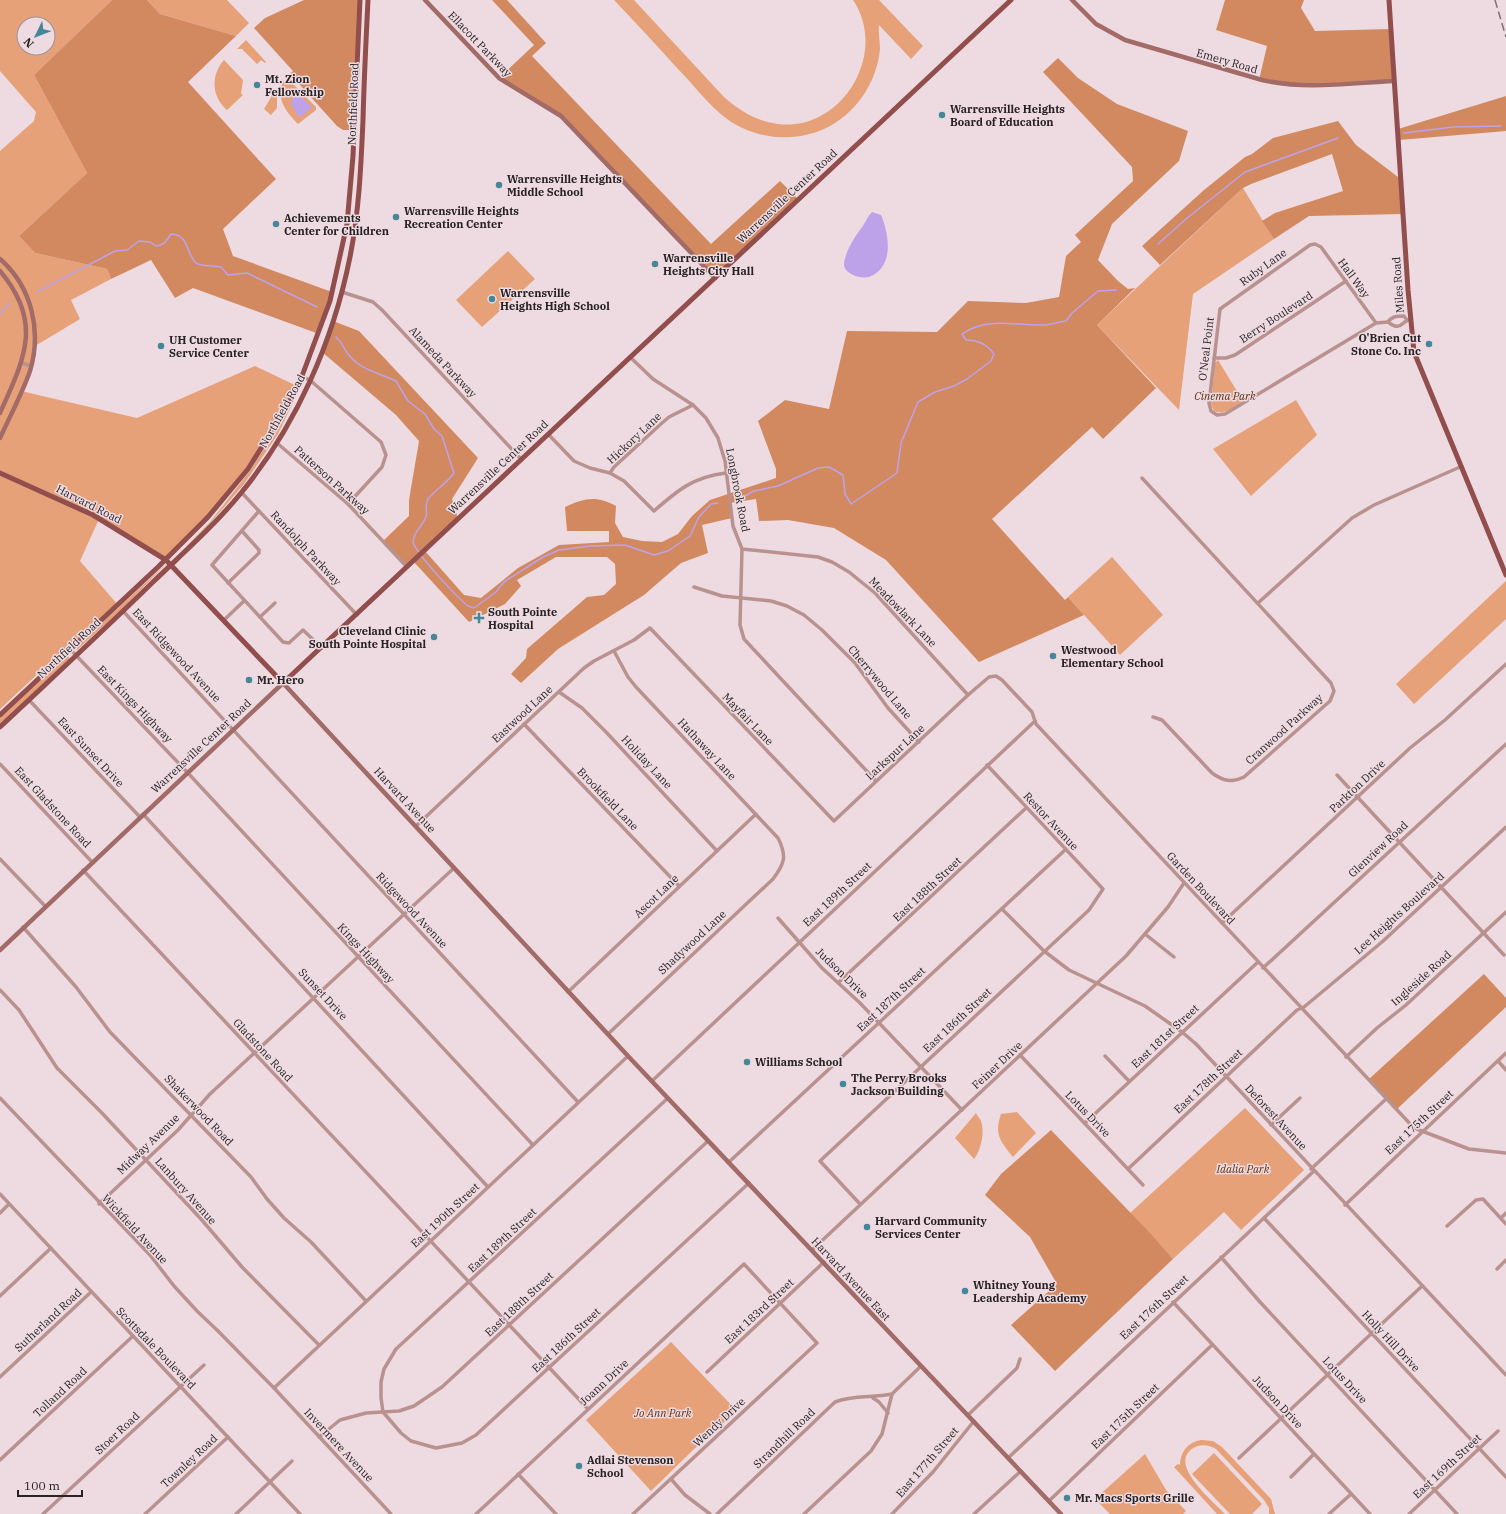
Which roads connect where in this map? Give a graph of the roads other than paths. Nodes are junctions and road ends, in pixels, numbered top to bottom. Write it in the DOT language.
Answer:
graph roads {
  1 [pos="360,0"];
  2 [pos="368,0"];
  3 [pos="424,0"];
  4 [pos="1011,0"];
  5 [pos="1072,0"];
  6 [pos="1389,0"];
  7 [pos="1394,81"];
  8 [pos="1317,244"];
  9 [pos="0,259"];
  10 [pos="0,272"];
  11 [pos="715,278"];
  12 [pos="1346,282"];
  13 [pos="342,292"];
  14 [pos="1220,309"];
  15 [pos="1409,320"];
  16 [pos="1388,322"];
  17 [pos="1376,323"];
  18 [pos="630,357"];
  19 [pos="1214,358"];
  20 [pos="22,363"];
  21 [pos="31,366"];
  22 [pos="302,376"];
  23 [pos="311,381"];
  24 [pos="693,405"];
  25 [pos="0,413"];
  26 [pos="548,434"];
  27 [pos="0,438"];
  28 [pos="277,443"];
  29 [pos="521,459"];
  30 [pos="1460,467"];
  31 [pos="0,473"];
  32 [pos="610,473"];
  33 [pos="726,473"];
  34 [pos="1142,478"];
  35 [pos="242,492"];
  36 [pos="348,504"];
  37 [pos="259,511"];
  38 [pos="242,531"];
  39 [pos="742,549"];
  40 [pos="166,560"];
  41 [pos="172,566"];
  42 [pos="407,567"];
  43 [pos="1506,575"];
  44 [pos="228,583"];
  45 [pos="694,587"];
  46 [pos="740,598"];
  47 [pos="244,601"];
  48 [pos="275,603"];
  49 [pos="1258,603"];
  50 [pos="123,611"];
  51 [pos="356,615"];
  52 [pos="260,617"];
  53 [pos="224,620"];
  54 [pos="650,628"];
  55 [pos="322,648"];
  56 [pos="70,649"];
  57 [pos="614,651"];
  58 [pos="76,656"];
  59 [pos="1506,664"];
  60 [pos="283,683"];
  61 [pos="559,692"];
  62 [pos="968,695"];
  63 [pos="29,700"];
  64 [pos="0,715"];
  65 [pos="1152,717"];
  66 [pos="1035,721"];
  67 [pos="524,724"];
  68 [pos="0,727"];
  69 [pos="233,729"];
  70 [pos="919,742"];
  71 [pos="1506,744"];
  72 [pos="0,764"];
  73 [pos="987,765"];
  74 [pos="187,772"];
  75 [pos="1337,775"];
  76 [pos="876,781"];
  77 [pos="1358,797"];
  78 [pos="1026,808"];
  79 [pos="756,814"];
  80 [pos="142,816"];
  81 [pos="834,821"];
  82 [pos="416,826"];
  83 [pos="1506,827"];
  84 [pos="1399,841"];
  85 [pos="1065,850"];
  86 [pos="717,851"];
  87 [pos="0,859"];
  88 [pos="784,860"];
  89 [pos="92,862"];
  90 [pos="454,868"];
  91 [pos="83,870"];
  92 [pos="1184,883"];
  93 [pos="679,886"];
  94 [pos="1442,886"];
  95 [pos="1103,890"];
  96 [pos="45,906"];
  97 [pos="1002,909"];
  98 [pos="1506,912"];
  99 [pos="404,914"];
  100 [pos="778,918"];
  101 [pos="1222,923"];
  102 [pos="23,927"];
  103 [pos="1484,933"];
  104 [pos="1145,934"];
  105 [pos="799,942"];
  106 [pos="0,950"];
  107 [pos="1044,951"];
  108 [pos="1504,955"];
  109 [pos="357,957"];
  110 [pos="1174,957"];
  111 [pos="1258,962"];
  112 [pos="1263,968"];
  113 [pos="839,982"];
  114 [pos="1097,984"];
  115 [pos="0,990"];
  116 [pos="568,992"];
  117 [pos="314,997"];
  118 [pos="1301,1008"];
  119 [pos="880,1023"];
  120 [pos="1182,1032"];
  121 [pos="608,1034"];
  122 [pos="254,1053"];
  123 [pos="1506,1053"];
  124 [pos="1020,1055"];
  125 [pos="628,1056"];
  126 [pos="1105,1056"];
  127 [pos="1346,1057"];
  128 [pos="1498,1061"];
  129 [pos="921,1066"];
  130 [pos="1506,1070"];
  131 [pos="1225,1076"];
  132 [pos="652,1081"];
  133 [pos="1129,1081"];
  134 [pos="0,1098"];
  135 [pos="668,1098"];
  136 [pos="1300,1098"];
  137 [pos="1386,1099"];
  138 [pos="578,1102"];
  139 [pos="962,1110"];
  140 [pos="191,1114"];
  141 [pos="1086,1124"];
  142 [pos="1271,1124"];
  143 [pos="1423,1131"];
  144 [pos="708,1141"];
  145 [pos="533,1145"];
  146 [pos="1506,1153"];
  147 [pos="146,1160"];
  148 [pos="729,1162"];
  149 [pos="1128,1169"];
  150 [pos="1312,1170"];
  151 [pos="749,1183"];
  152 [pos="1143,1185"];
  153 [pos="488,1187"];
  154 [pos="0,1194"];
  155 [pos="9,1204"];
  156 [pos="99,1204"];
  157 [pos="860,1204"];
  158 [pos="1345,1205"];
  159 [pos="0,1213"];
  160 [pos="1506,1213"];
  161 [pos="1264,1218"];
  162 [pos="1501,1218"];
  163 [pos="1506,1224"];
  164 [pos="1447,1226"];
  165 [pos="430,1241"];
  166 [pos="51,1248"];
  167 [pos="812,1250"];
  168 [pos="1221,1257"];
  169 [pos="1506,1260"];
  170 [pos="824,1262"];
  171 [pos="1497,1269"];
  172 [pos="468,1283"];
  173 [pos="1422,1286"];
  174 [pos="91,1292"];
  175 [pos="0,1296"];
  176 [pos="366,1301"];
  177 [pos="1172,1302"];
  178 [pos="780,1303"];
  179 [pos="508,1326"];
  180 [pos="1371,1332"];
  181 [pos="132,1336"];
  182 [pos="319,1345"];
  183 [pos="1212,1345"];
  184 [pos="1020,1359"];
  185 [pos="204,1365"];
  186 [pos="921,1366"];
  187 [pos="549,1367"];
  188 [pos="706,1372"];
  189 [pos="1327,1374"];
  190 [pos="1506,1375"];
  191 [pos="0,1377"];
  192 [pos="180,1386"];
  193 [pos="274,1388"];
  194 [pos="892,1394"];
  195 [pos="873,1398"];
  196 [pos="588,1409"];
  197 [pos="383,1412"];
  198 [pos="888,1413"];
  199 [pos="968,1415"];
  200 [pos="1280,1418"];
  201 [pos="974,1421"];
  202 [pos="1498,1431"];
  203 [pos="228,1437"];
  204 [pos="319,1437"];
  205 [pos="1479,1448"];
  206 [pos="1314,1454"];
  207 [pos="1008,1458"];
  208 [pos="1238,1458"];
  209 [pos="0,1460"];
  210 [pos="292,1461"];
  211 [pos="1020,1471"];
  212 [pos="518,1474"];
  213 [pos="1291,1477"];
  214 [pos="1506,1477"];
  215 [pos="670,1479"];
  216 [pos="270,1482"];
  217 [pos="1435,1490"];
  218 [pos="1351,1494"];
  219 [pos="1049,1501"];
  220 [pos="43,1514"];
  221 [pos="145,1514"];
  222 [pos="236,1514"];
  223 [pos="300,1514"];
  224 [pos="391,1514"];
  225 [pos="476,1514"];
  226 [pos="555,1514"];
  227 [pos="633,1514"];
  228 [pos="710,1514"];
  229 [pos="717,1514"];
  230 [pos="804,1514"];
  231 [pos="892,1514"];
  232 [pos="975,1514"];
  233 [pos="1061,1514"];
  234 [pos="1329,1514"];
  235 [pos="1370,1514"];
  236 [pos="1410,1514"];
  237 [pos="1457,1514"];
  1 -- 22 [label="main road, Northfield Road"];
  2 -- 13 [label="main road, Northfield Road"];
  3 -- 11 [label="main road, Ellacott Parkway"];
  4 -- 11 [label="main road, Warrensville Center Road"];
  5 -- 7 [label="main road, Emery Road"];
  6 -- 7 [label="main road, Miles Road"];
  7 -- 15 [label="main road, Miles Road"];
  8 -- 12 [label="street, Hall Way"];
  8 -- 14 [label="street, Ruby Lane"];
  9 -- 21 [label="main road"];
  10 -- 20 [label="main road"];
  11 -- 18 [label="main road, Warrensville Center Road"];
  12 -- 17 [label="street, Hall Way"];
  12 -- 19 [label="street, Berry Boulevard"];
  13 -- 23 [label="main road, Northfield Road"];
  13 -- 29 [label="street, Alameda Parkway"];
  14 -- 19 [label="street, O'Neal Point"];
  15 -- 16 [label="street"];
  15 -- 16 [label="street"];
  15 -- 30 [label="main road, Miles Road"];
  16 -- 17 [label="street"];
  17 -- 19 [label="street, O'Neal Point"];
  18 -- 24 [label="street, Longbrook Road"];
  18 -- 26 [label="main road, Warrensville Center Road"];
  20 -- 21 [label="street"];
  20 -- 25 [label="main road"];
  21 -- 27 [label="main road"];
  22 -- 23 [label="street"];
  22 -- 40 [label="main road, Northfield Road"];
  23 -- 28 [label="main road, Northfield Road"];
  23 -- 36 [label="street"];
  24 -- 32 [label="street, Hickory Lane"];
  24 -- 33 [label="street, Longbrook Road"];
  26 -- 29 [label="main road, Warrensville Center Road"];
  26 -- 32 [label="street"];
  28 -- 35 [label="main road, Northfield Road"];
  28 -- 36 [label="street, Patterson Parkway"];
  29 -- 42 [label="main road, Warrensville Center Road"];
  30 -- 43 [label="main road, Miles Road"];
  30 -- 49 [label="street"];
  31 -- 40 [label="main road, Harvard Road"];
  32 -- 33 [label="street"];
  33 -- 39 [label="street, Longbrook Road"];
  34 -- 49 [label="street, Cranwood Parkway"];
  35 -- 37 [label="street, Randolph Parkway"];
  35 -- 41 [label="main road, Northfield Road"];
  36 -- 42 [label="street, Patterson Parkway"];
  37 -- 38 [label="street"];
  37 -- 51 [label="street, Randolph Parkway"];
  38 -- 44 [label="street"];
  38 -- 44 [label="street"];
  39 -- 46 [label="street, Longbrook Road"];
  39 -- 62 [label="street, Meadowlark Lane"];
  40 -- 41 [label="main road, Harvard Avenue"];
  40 -- 56 [label="main road, Northfield Road"];
  41 -- 50 [label="main road, Northfield Road"];
  41 -- 53 [label="main road, Harvard Avenue"];
  42 -- 51 [label="main road, Warrensville Center Road"];
  44 -- 47 [label="street"];
  45 -- 46 [label="street, Cherrywood Lane"];
  46 -- 70 [label="street, Cherrywood Lane"];
  46 -- 76 [label="street, Longbrook Road"];
  47 -- 52 [label="street"];
  47 -- 53 [label="street"];
  48 -- 52 [label="street"];
  49 -- 65 [label="street, Cranwood Parkway"];
  50 -- 58 [label="main road, Northfield Road"];
  50 -- 69 [label="street, East Ridgewood Avenue"];
  51 -- 55 [label="main road, Warrensville Center Road"];
  52 -- 55 [label="street"];
  53 -- 60 [label="main road, Harvard Avenue"];
  54 -- 57 [label="street, Eastwood Lane"];
  54 -- 81 [label="street, Mayfair Lane"];
  55 -- 60 [label="main road, Warrensville Center Road"];
  56 -- 58 [label="street, East Kings Highway"];
  56 -- 64 [label="main road, Northfield Road"];
  57 -- 61 [label="street, Eastwood Lane"];
  57 -- 79 [label="street, Hathaway Lane"];
  58 -- 63 [label="main road, Northfield Road"];
  58 -- 74 [label="street, East Kings Highway"];
  59 -- 77 [label="street, Parkton Drive"];
  60 -- 69 [label="main road, Warrensville Center Road"];
  60 -- 82 [label="main road, Harvard Avenue"];
  61 -- 67 [label="street, Eastwood Lane"];
  61 -- 86 [label="street, Holiday Lane"];
  62 -- 66 [label="street, Garden Boulevard"];
  62 -- 70 [label="street, Larkspur Lane"];
  63 -- 68 [label="main road, Northfield Road"];
  63 -- 80 [label="street, East Sunset Drive"];
  66 -- 73 [label="street, East 189th Street"];
  66 -- 92 [label="street, Garden Boulevard"];
  67 -- 82 [label="street, Eastwood Lane"];
  67 -- 93 [label="street, Brookfield Lane"];
  69 -- 74 [label="main road, Warrensville Center Road"];
  69 -- 99 [label="street, Ridgewood Avenue"];
  70 -- 76 [label="street, Larkspur Lane"];
  71 -- 84 [label="street, Glenview Road"];
  72 -- 89 [label="street, East Gladstone Road"];
  73 -- 78 [label="street, Restor Avenue"];
  73 -- 105 [label="street, East 189th Street"];
  74 -- 80 [label="main road, Warrensville Center Road"];
  74 -- 109 [label="street, Kings Highway"];
  75 -- 77 [label="street"];
  76 -- 81 [label="street, Larkspur Lane"];
  77 -- 84 [label="street"];
  77 -- 101 [label="street, Parkton Drive"];
  78 -- 85 [label="street, Restor Avenue"];
  78 -- 113 [label="street, East 188th Street"];
  79 -- 86 [label="street, Ascot Lane"];
  79 -- 88 [label="street, Hathaway Lane"];
  80 -- 89 [label="main road, Warrensville Center Road"];
  80 -- 117 [label="street, Sunset Drive"];
  82 -- 90 [label="main road, Harvard Avenue"];
  83 -- 94 [label="street, Lee Heights Boulevard"];
  84 -- 94 [label="street"];
  84 -- 112 [label="street, Glenview Road"];
  85 -- 95 [label="street, Restor Avenue"];
  85 -- 97 [label="street, East 187th Street"];
  86 -- 93 [label="street, Ascot Lane"];
  87 -- 96 [label="street"];
  88 -- 121 [label="street, Shadywood Lane"];
  89 -- 91 [label="main road, Warrensville Center Road"];
  90 -- 99 [label="street, Midway Avenue"];
  90 -- 116 [label="main road, Harvard Avenue"];
  91 -- 96 [label="main road, Warrensville Center Road"];
  91 -- 122 [label="street, Gladstone Road"];
  92 -- 101 [label="street, Garden Boulevard"];
  92 -- 104 [label="street, Feiner Drive"];
  93 -- 116 [label="street, Ascot Lane"];
  94 -- 103 [label="street"];
  94 -- 118 [label="street, Lee Heights Boulevard"];
  95 -- 107 [label="street, East 186th Street"];
  96 -- 102 [label="main road, Warrensville Center Road"];
  97 -- 107 [label="street, Deforest Avenue"];
  97 -- 119 [label="street, East 187th Street"];
  98 -- 103 [label="street, Ingleside Road"];
  99 -- 109 [label="street, Midway Avenue"];
  99 -- 138 [label="street, Ridgewood Avenue"];
  100 -- 105 [label="street, Judson Drive"];
  101 -- 111 [label="street, Garden Boulevard"];
  102 -- 106 [label="main road, Warrensville Center Road"];
  102 -- 140 [label="street, Shakerwood Road"];
  103 -- 108 [label="street"];
  103 -- 127 [label="street, Ingleside Road"];
  104 -- 110 [label="street"];
  104 -- 114 [label="street, Feiner Drive"];
  105 -- 113 [label="street, Judson Drive"];
  105 -- 132 [label="street, East 189th Street"];
  107 -- 114 [label="street, Deforest Avenue"];
  107 -- 129 [label="street, East 186th Street"];
  109 -- 117 [label="street, Midway Avenue"];
  109 -- 145 [label="street, Kings Highway"];
  111 -- 112 [label="street, Garden Boulevard"];
  111 -- 120 [label="street, East 181st Street"];
  112 -- 118 [label="street, Garden Boulevard"];
  113 -- 119 [label="street, Judson Drive"];
  114 -- 120 [label="street, Deforest Avenue"];
  114 -- 124 [label="street, Feiner Drive"];
  115 -- 147 [label="street, Lanbury Avenue"];
  116 -- 121 [label="main road, Harvard Avenue"];
  117 -- 122 [label="street, Midway Avenue"];
  117 -- 153 [label="street, Sunset Drive"];
  118 -- 127 [label="street, Garden Boulevard"];
  118 -- 131 [label="street, East 178th Street"];
  119 -- 129 [label="street, Judson Drive"];
  119 -- 148 [label="street, East 187th Street"];
  120 -- 131 [label="street, Deforest Avenue"];
  120 -- 133 [label="street, East 181st Street"];
  121 -- 125 [label="main road, Harvard Avenue"];
  122 -- 140 [label="street, Midway Avenue"];
  122 -- 165 [label="street, Gladstone Road"];
  123 -- 128 [label="street, East 175th Street"];
  124 -- 139 [label="street, Feiner Drive"];
  124 -- 141 [label="street, Lotus Drive"];
  125 -- 132 [label="main road, Harvard Avenue East"];
  125 -- 138 [label="street, East 190th Street"];
  126 -- 133 [label="street"];
  127 -- 137 [label="street, Garden Boulevard"];
  128 -- 130 [label="street"];
  128 -- 143 [label="street, East 175th Street"];
  129 -- 139 [label="street, Judson Drive"];
  129 -- 157 [label="street, East 186th Street"];
  131 -- 142 [label="street, Deforest Avenue"];
  131 -- 149 [label="street, East 178th Street"];
  132 -- 135 [label="main road, Harvard Avenue East"];
  133 -- 141 [label="street, East 181st Street"];
  134 -- 156 [label="street, Wickfield Avenue"];
  135 -- 144 [label="main road, Harvard Avenue East"];
  135 -- 172 [label="street, East 189th Street"];
  136 -- 142 [label="street"];
  137 -- 143 [label="street, Garden Boulevard"];
  137 -- 150 [label="street, East 176th Street"];
  138 -- 145 [label="street, East 190th Street"];
  139 -- 157 [label="street, Feiner Drive"];
  140 -- 147 [label="street, Midway Avenue"];
  140 -- 176 [label="street, Shakerwood Road"];
  141 -- 149 [label="street, Lotus Drive"];
  142 -- 150 [label="street, Deforest Avenue"];
  143 -- 146 [label="street, Garden Boulevard"];
  143 -- 158 [label="street, East 175th Street"];
  144 -- 148 [label="main road, Harvard Avenue East"];
  144 -- 179 [label="street, East 188th Street"];
  145 -- 153 [label="street, East 190th Street"];
  147 -- 156 [label="street, Midway Avenue"];
  147 -- 182 [label="street, Lanbury Avenue"];
  148 -- 151 [label="main road, Harvard Avenue East"];
  149 -- 152 [label="street, Lotus Drive"];
  150 -- 158 [label="street, Deforest Avenue"];
  150 -- 161 [label="street, East 176th Street"];
  151 -- 167 [label="main road, Harvard Avenue East"];
  151 -- 187 [label="street, East 186th Street"];
  153 -- 165 [label="street, East 190th Street"];
  154 -- 155 [label="street, Scottsdale Boulevard"];
  155 -- 159 [label="street"];
  155 -- 166 [label="street, Scottsdale Boulevard"];
  156 -- 193 [label="street, Wickfield Avenue"];
  157 -- 167 [label="street, Feiner Drive"];
  158 -- 173 [label="street, Deforest Avenue"];
  160 -- 162 [label="street"];
  161 -- 168 [label="street, East 176th Street"];
  161 -- 180 [label="street, Holly Hill Drive"];
  162 -- 163 [label="street"];
  162 -- 164 [label="street"];
  165 -- 172 [label="street, Gladstone Road"];
  165 -- 176 [label="street, East 190th Street"];
  166 -- 174 [label="street, Scottsdale Boulevard"];
  166 -- 175 [label="street"];
  167 -- 170 [label="main road, Harvard Avenue East"];
  168 -- 177 [label="street, East 176th Street"];
  168 -- 189 [label="street, Lotus Drive"];
  169 -- 171 [label="street"];
  170 -- 178 [label="street, East 183rd Street"];
  170 -- 186 [label="main road, Harvard Avenue East"];
  172 -- 179 [label="street, Gladstone Road"];
  172 -- 197 [label="street, East 189th Street"];
  173 -- 180 [label="street"];
  173 -- 190 [label="street, Deforest Avenue"];
  174 -- 181 [label="street, Scottsdale Boulevard"];
  174 -- 191 [label="street, Sutherland Road"];
  176 -- 182 [label="street, East 190th Street"];
  177 -- 183 [label="street, Judson Drive"];
  177 -- 207 [label="street, East 176th Street"];
  178 -- 188 [label="street, East 183rd Street"];
  178 -- 196 [label="street, Joann Drive"];
  178 -- 215 [label="street, Wendy Drive"];
  179 -- 187 [label="street, Gladstone Road"];
  179 -- 197 [label="street, East 188th Street"];
  180 -- 189 [label="street"];
  180 -- 205 [label="street, Holly Hill Drive"];
  181 -- 192 [label="street, Scottsdale Boulevard"];
  181 -- 209 [label="street, Tolland Road"];
  182 -- 193 [label="street, East 190th Street"];
  183 -- 200 [label="street, Judson Drive"];
  183 -- 219 [label="street, East 175th Street"];
  184 -- 199 [label="street"];
  185 -- 192 [label="street, Stoer Road"];
  186 -- 194 [label="street"];
  186 -- 199 [label="main road, Harvard Avenue East"];
  187 -- 196 [label="street, Gladstone Road"];
  187 -- 197 [label="street, East 186th Street"];
  189 -- 200 [label="street"];
  189 -- 217 [label="street, Lotus Drive"];
  192 -- 203 [label="street, Scottsdale Boulevard"];
  192 -- 220 [label="street, Stoer Road"];
  193 -- 204 [label="street, Invermere Avenue"];
  194 -- 195 [label="street, Strandhill Road"];
  194 -- 198 [label="street"];
  195 -- 198 [label="street"];
  195 -- 229 [label="street, Strandhill Road"];
  196 -- 212 [label="street, Joann Drive"];
  197 -- 204 [label="street, East 188th Street"];
  198 -- 230 [label="street"];
  199 -- 201 [label="main road, Harvard Avenue East"];
  200 -- 206 [label="street, Judson Drive"];
  200 -- 208 [label="street"];
  201 -- 207 [label="main road, Harvard Avenue East"];
  201 -- 231 [label="street, East 177th Street"];
  202 -- 205 [label="street, East 169th Street"];
  203 -- 216 [label="street, Scottsdale Boulevard"];
  203 -- 221 [label="street, Townley Road"];
  204 -- 224 [label="street, Invermere Avenue"];
  205 -- 214 [label="street, Holly Hill Drive"];
  205 -- 217 [label="street, East 169th Street"];
  206 -- 213 [label="street"];
  206 -- 218 [label="street, Judson Drive"];
  207 -- 211 [label="main road, Harvard Avenue East"];
  210 -- 216 [label="street"];
  211 -- 219 [label="main road, Harvard Avenue East"];
  211 -- 232 [label="street"];
  212 -- 225 [label="street, Joann Drive"];
  212 -- 226 [label="street"];
  215 -- 227 [label="street, Wendy Drive"];
  215 -- 228 [label="street"];
  216 -- 222 [label="street"];
  216 -- 223 [label="street, Scottsdale Boulevard"];
  217 -- 236 [label="street, East 169th Street"];
  217 -- 237 [label="street, Lotus Drive"];
  218 -- 234 [label="street"];
  218 -- 235 [label="street, Judson Drive"];
  219 -- 233 [label="main road, Harvard Avenue East"];
}
